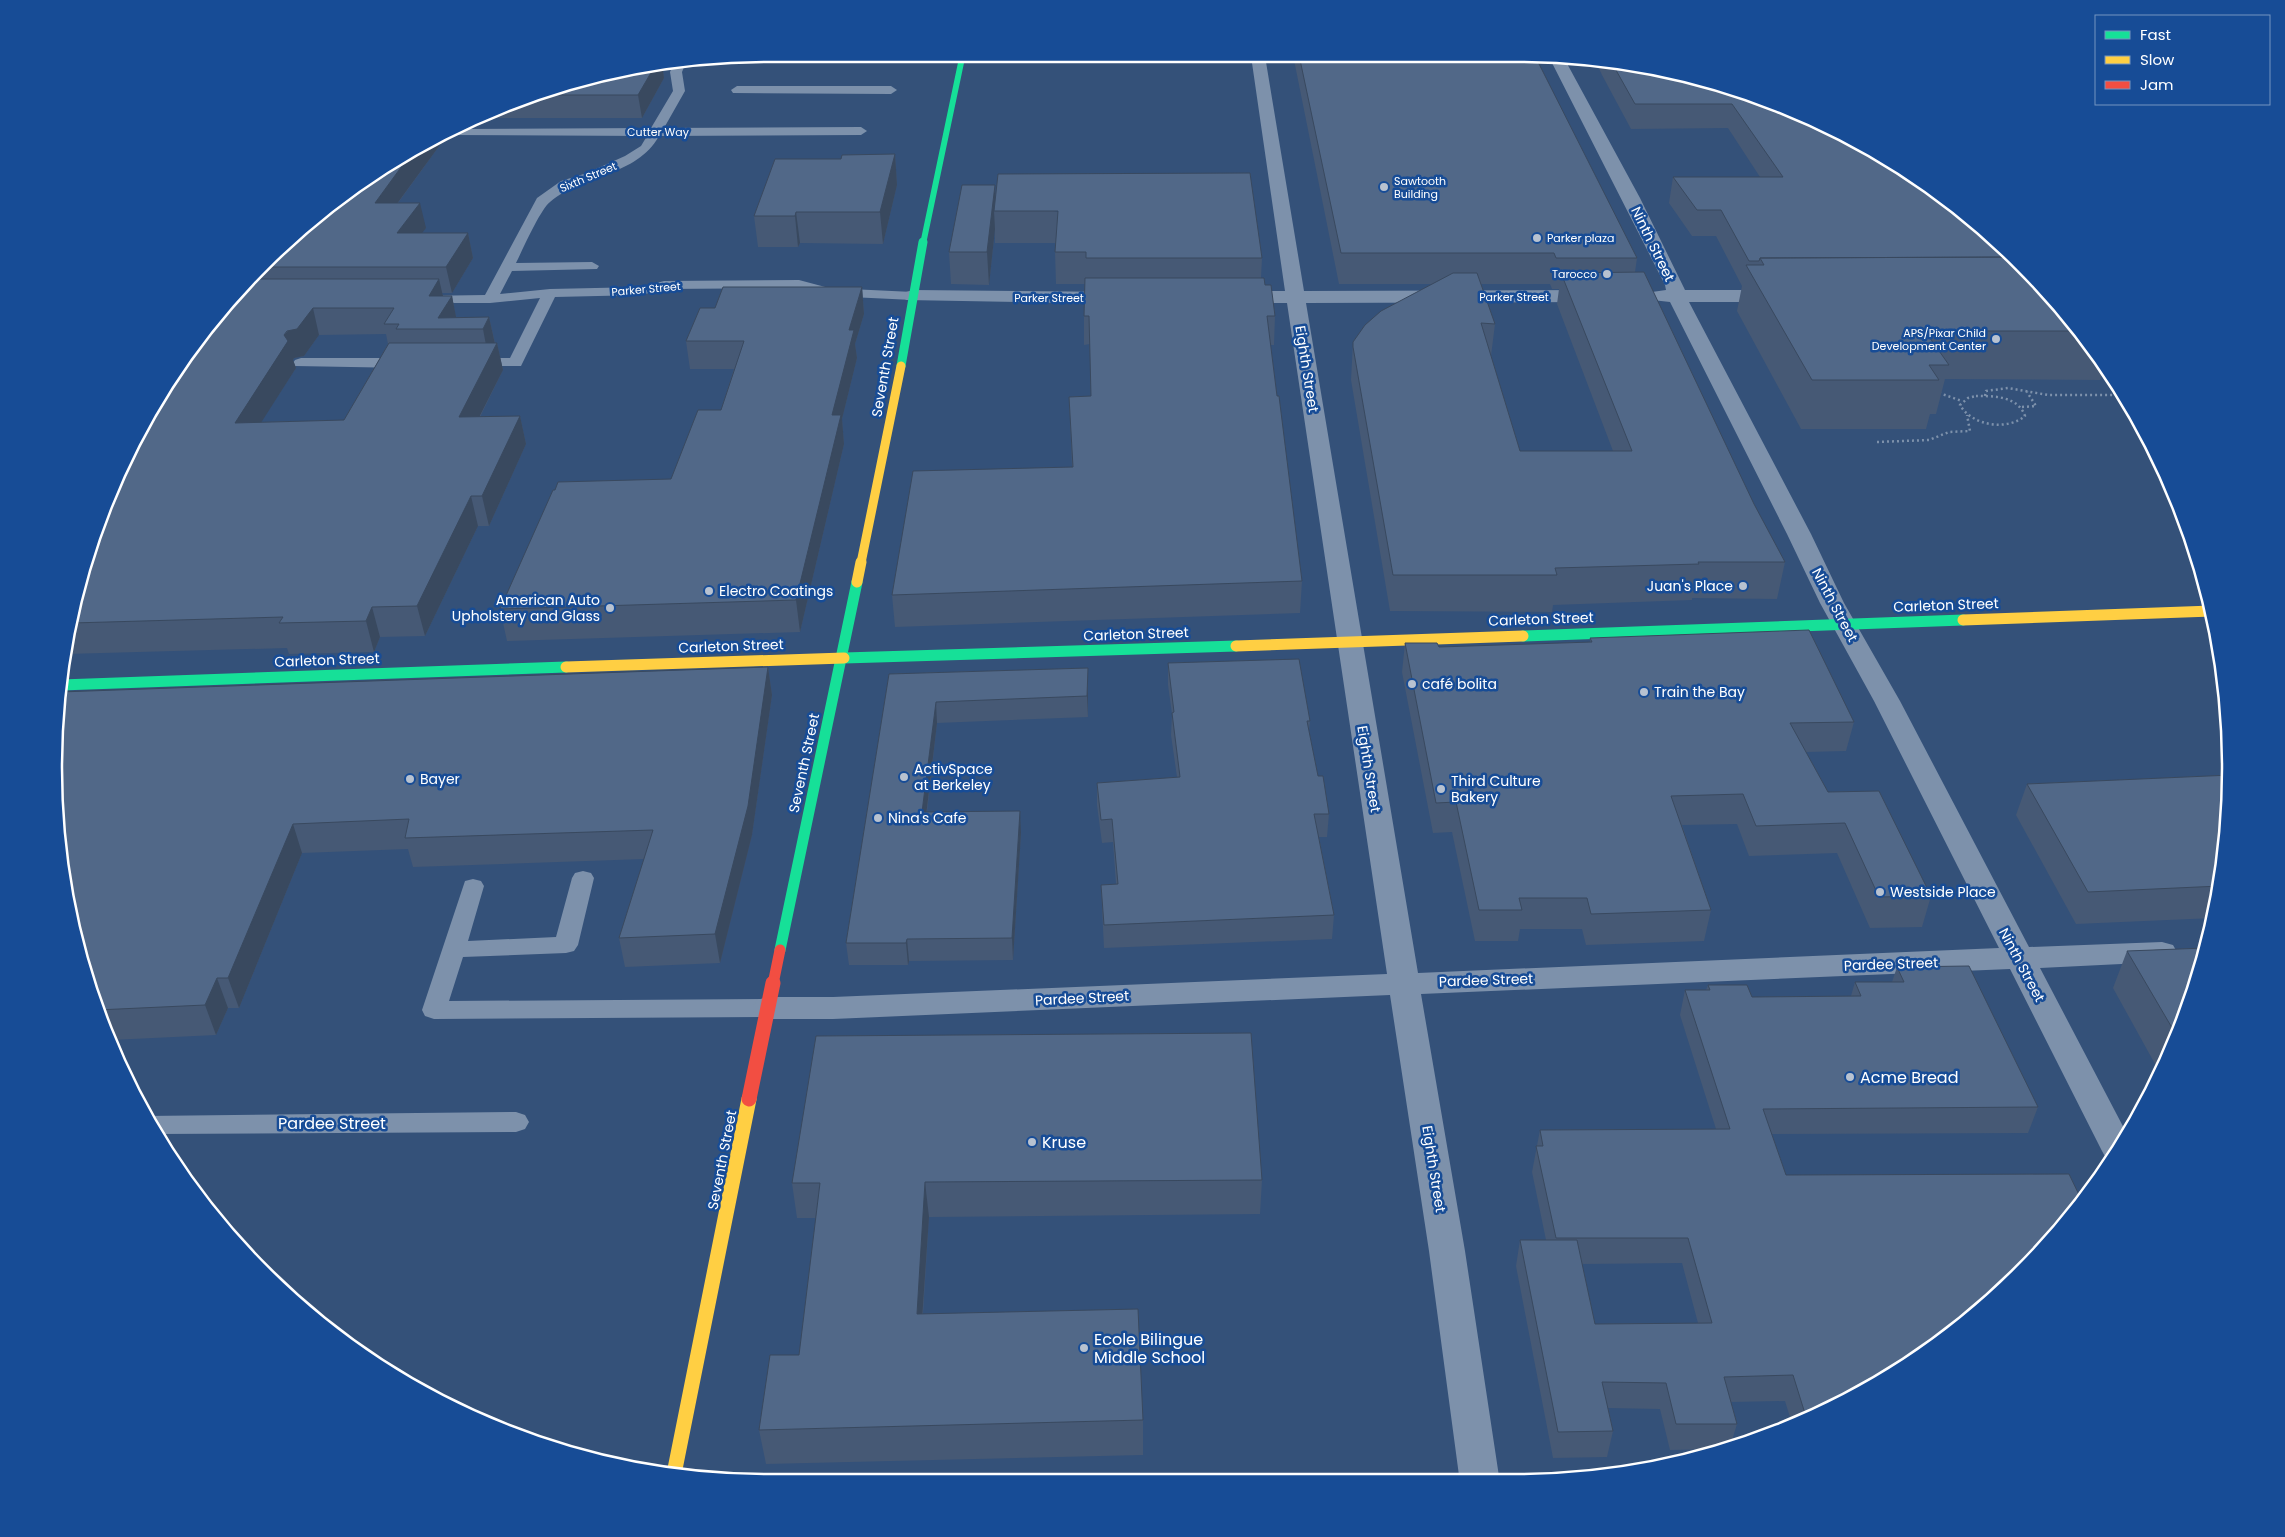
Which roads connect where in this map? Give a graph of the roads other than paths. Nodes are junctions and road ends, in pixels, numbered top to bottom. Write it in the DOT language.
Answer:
graph roads {
  1 [pos="961,62"];
  2 [pos="1259,62"];
  3 [pos="1559,64"];
  4 [pos="677,69"];
  5 [pos="737,90"];
  6 [pos="891,90"];
  7 [pos="861,131"];
  8 [pos="655,132"];
  9 [pos="460,133"];
  10 [pos="592,266"];
  11 [pos="507,267"];
  12 [pos="641,291"];
  13 [pos="829,292"];
  14 [pos="550,293"];
  15 [pos="913,296"];
  16 [pos="1615,296"];
  17 [pos="1644,296"];
  18 [pos="1677,296"];
  19 [pos="1793,296"];
  20 [pos="1211,297"];
  21 [pos="1295,297"];
  22 [pos="1134,298"];
  23 [pos="410,299"];
  24 [pos="490,299"];
  25 [pos="759,299"];
  26 [pos="798,300"];
  27 [pos="301,363"];
  28 [pos="418,363"];
  29 [pos="456,363"];
  30 [pos="2204,611"];
  31 [pos="1844,624"];
  32 [pos="1349,641"];
  33 [pos="842,658"];
  34 [pos="68,685"];
  35 [pos="583,878"];
  36 [pos="473,886"];
  37 [pos="454,949"];
  38 [pos="2186,950"];
  39 [pos="2019,958"];
  40 [pos="1404,983"];
  41 [pos="768,1008"];
  42 [pos="516,1122"];
  43 [pos="159,1124"];
  44 [pos="2114,1144"];
  45 [pos="675,1468"];
  46 [pos="1479,1474"];
  1 -- 15 [label="street, Seventh Street"];
  2 -- 21 [label="street, Eighth Street"];
  3 -- 18 [label="street, Ninth Street"];
  4 -- 8 [label="lane, Sixth Street"];
  5 -- 6 [label="lane"];
  7 -- 8 [label="lane, Cutter Way"];
  8 -- 9 [label="lane, Cutter Way"];
  8 -- 11 [label="lane, Sixth Street"];
  10 -- 11 [label="lane"];
  11 -- 24 [label="lane, Sixth Street"];
  12 -- 13 [label="lane, Parker Street"];
  12 -- 14 [label="lane, Parker Street"];
  12 -- 25 [label="lane"];
  13 -- 15 [label="lane, Parker Street"];
  13 -- 26 [label="lane"];
  14 -- 24 [label="lane, Parker Street"];
  14 -- 29 [label="lane"];
  15 -- 22 [label="street, Parker Street"];
  15 -- 33 [label="street, Seventh Street"];
  16 -- 21 [label="street, Parker Street"];
  17 -- 18 [label="street"];
  18 -- 19 [label="street"];
  18 -- 31 [label="street, Ninth Street"];
  20 -- 21 [label="street, Parker Street"];
  21 -- 32 [label="street, Eighth Street"];
  23 -- 24 [label="lane, Parker Street"];
  27 -- 28 [label="lane"];
  30 -- 31 [label="street, Carleton Street"];
  31 -- 32 [label="street, Carleton Street"];
  31 -- 39 [label="street, Ninth Street"];
  32 -- 33 [label="street, Carleton Street"];
  32 -- 40 [label="street, Eighth Street"];
  33 -- 34 [label="street, Carleton Street"];
  33 -- 41 [label="street, Seventh Street"];
  35 -- 37 [label="lane"];
  36 -- 37 [label="lane"];
  37 -- 41 [label="lane"];
  38 -- 39 [label="street, Pardee Street"];
  39 -- 40 [label="street, Pardee Street"];
  39 -- 44 [label="street, Ninth Street"];
  40 -- 41 [label="street, Pardee Street"];
  40 -- 46 [label="street, Eighth Street"];
  41 -- 45 [label="street, Seventh Street"];
  42 -- 43 [label="lane, Pardee Street"];
}
